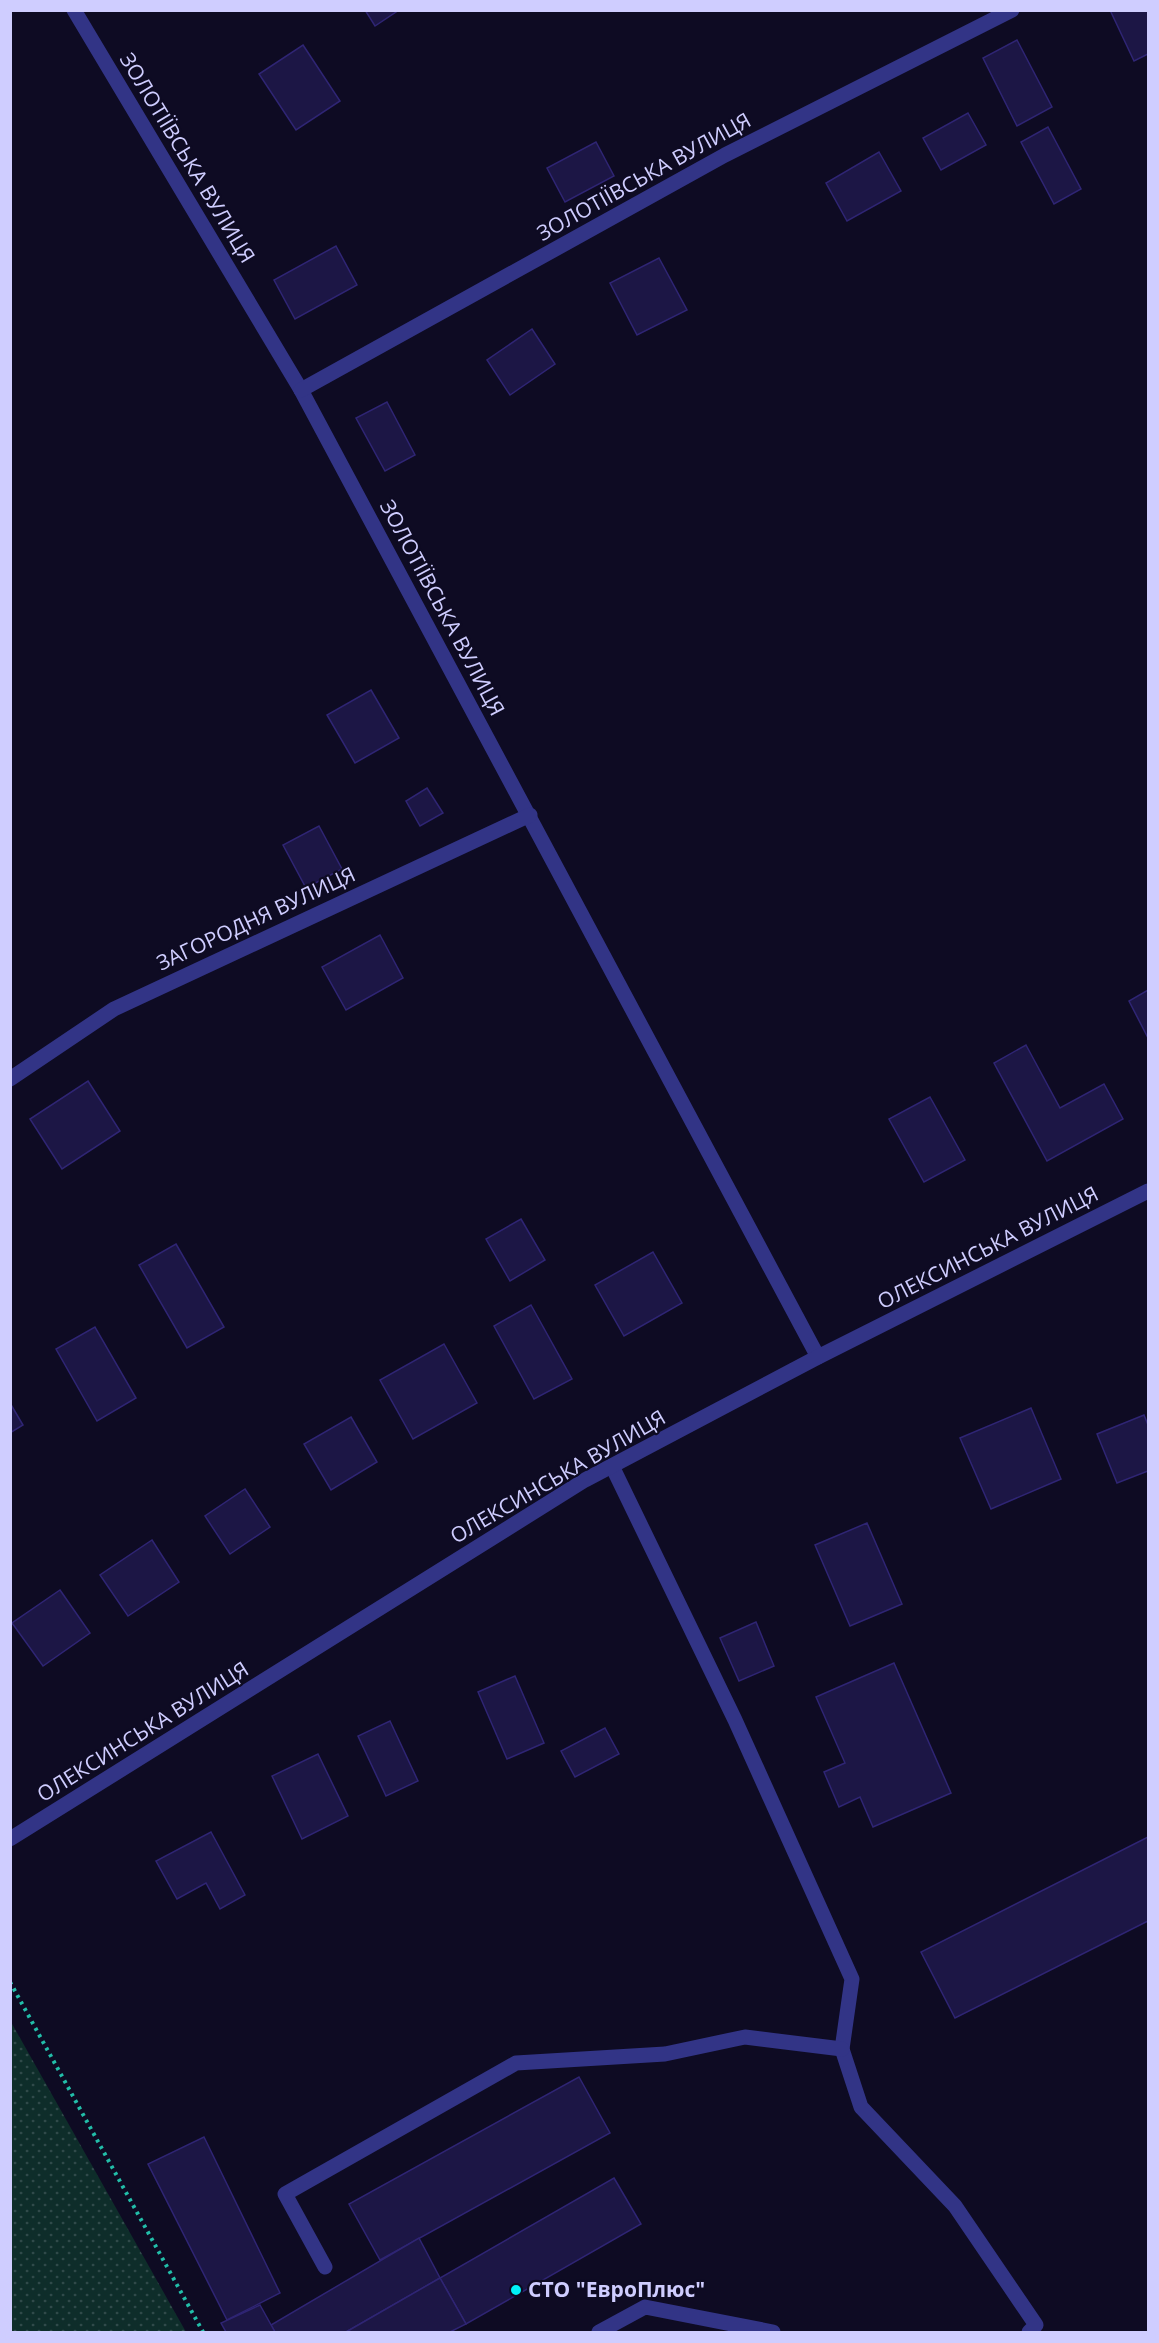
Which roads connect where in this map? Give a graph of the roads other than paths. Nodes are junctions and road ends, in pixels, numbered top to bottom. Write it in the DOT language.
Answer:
graph roads {
  1 [pos="74,10"];
  2 [pos="1012,10"];
  3 [pos="301,390"];
  4 [pos="530,814"];
  5 [pos="10,1079"];
  6 [pos="1149,1191"];
  7 [pos="818,1357"];
  8 [pos="612,1466"];
  9 [pos="10,1839"];
  10 [pos="842,2049"];
  11 [pos="325,2267"];
  12 [pos="599,2332"];
  13 [pos="773,2332"];
  14 [pos="1029,2332"];
  1 -- 3 [label="street, ЗОЛОТІЇВСЬКА ВУЛИЦЯ"];
  2 -- 3 [label="street, ЗОЛОТІЇВСЬКА ВУЛИЦЯ"];
  3 -- 4 [label="street, ЗОЛОТІЇВСЬКА ВУЛИЦЯ"];
  4 -- 5 [label="street, ЗАГОРОДНЯ ВУЛИЦЯ"];
  4 -- 7 [label="street, ЗОЛОТІЇВСЬКА ВУЛИЦЯ"];
  6 -- 7 [label="street, ОЛЕКСИНСЬКА ВУЛИЦЯ"];
  7 -- 8 [label="street, ОЛЕКСИНСЬКА ВУЛИЦЯ"];
  8 -- 9 [label="street, ОЛЕКСИНСЬКА ВУЛИЦЯ"];
  8 -- 10 [label="street"];
  10 -- 11 [label="street"];
  10 -- 14 [label="street"];
  12 -- 13 [label="street"];
}
